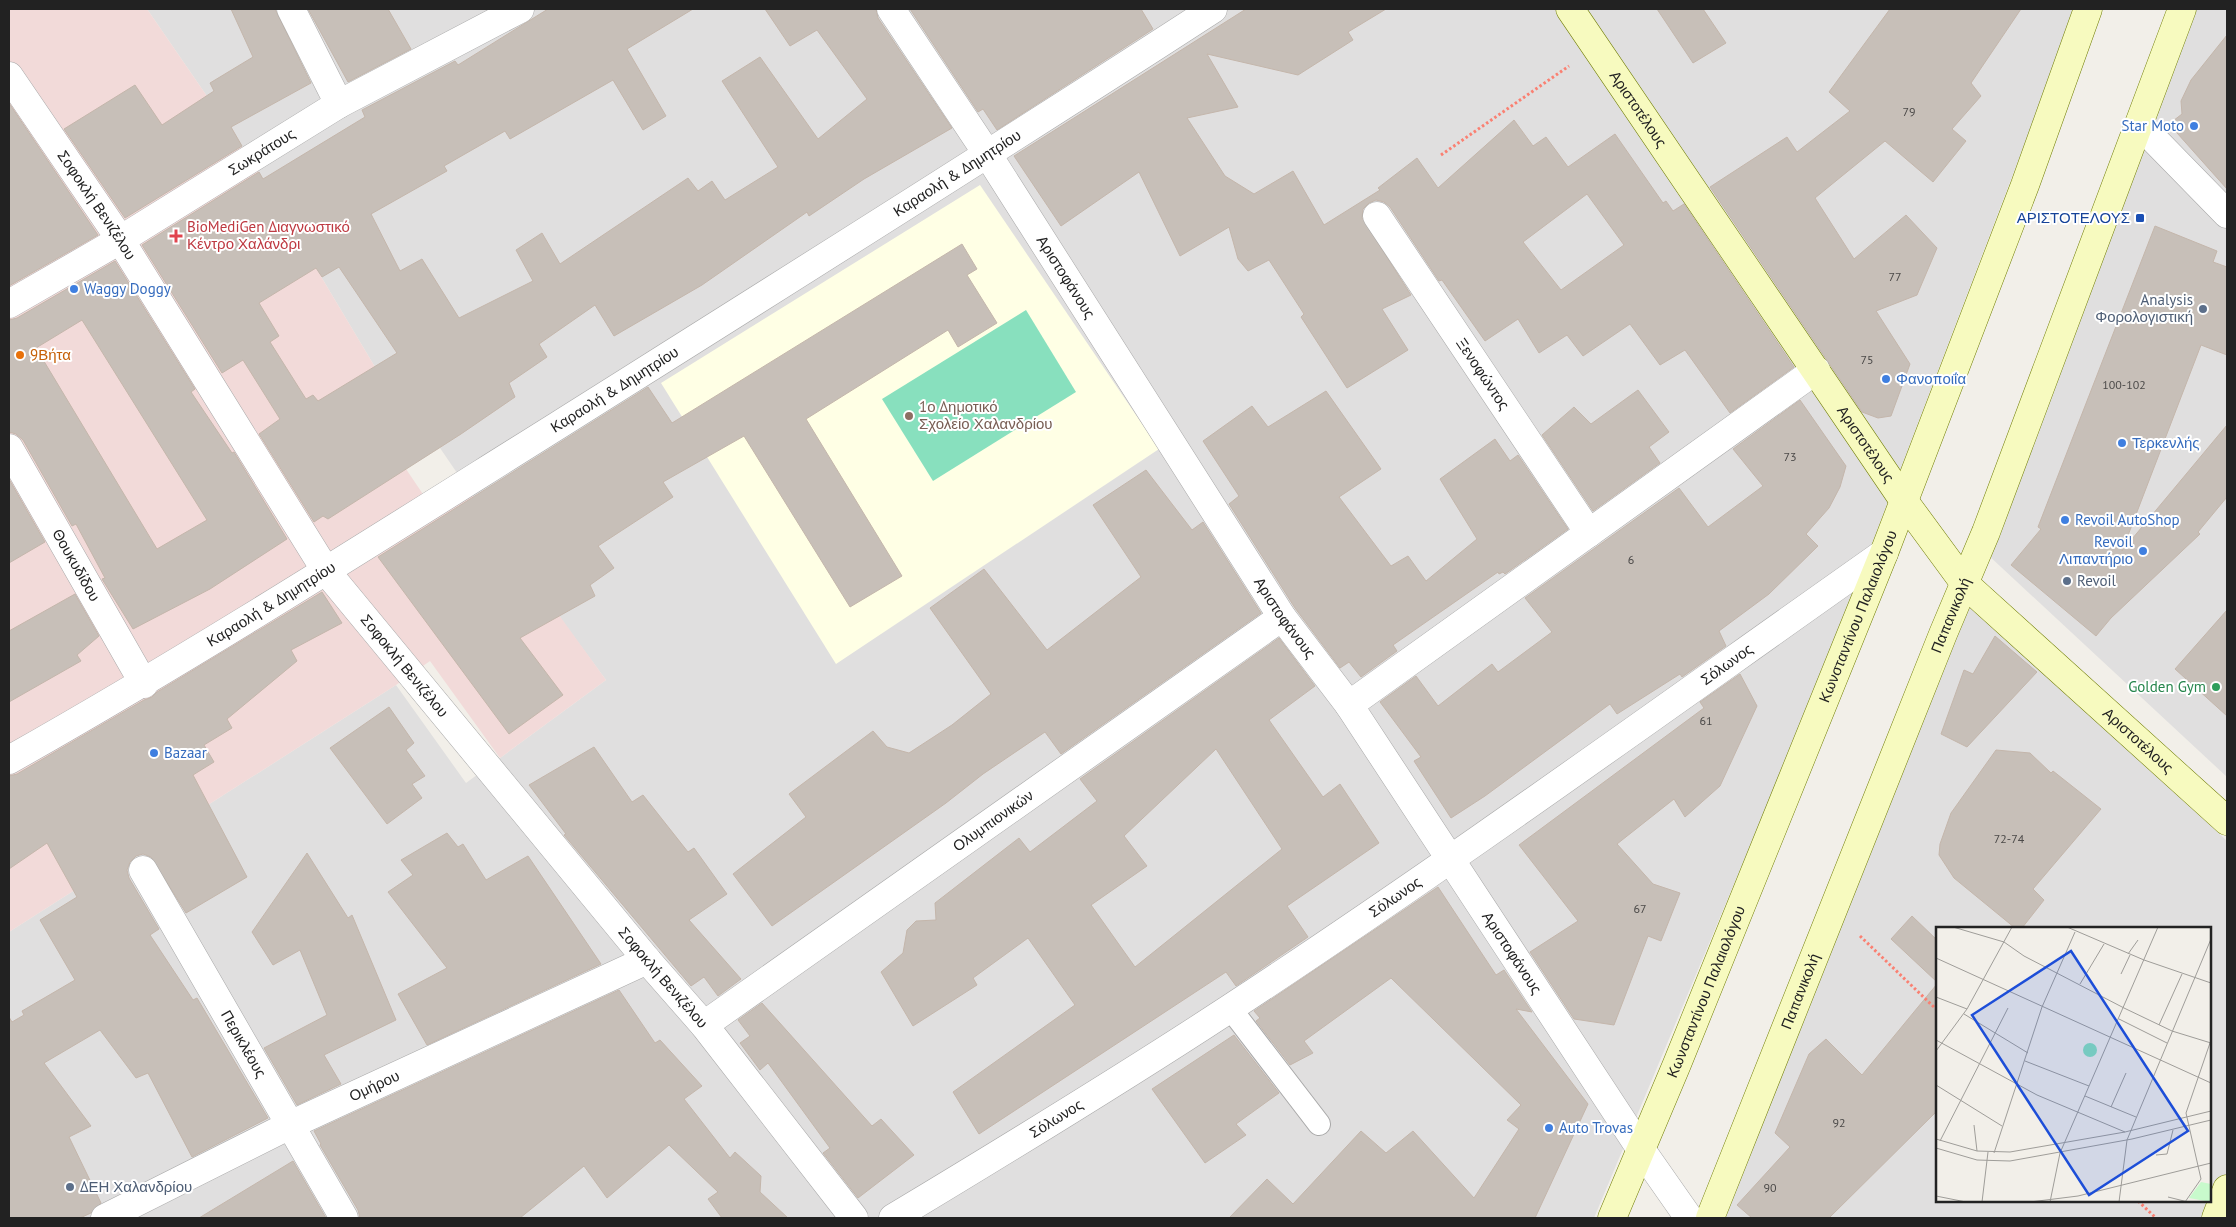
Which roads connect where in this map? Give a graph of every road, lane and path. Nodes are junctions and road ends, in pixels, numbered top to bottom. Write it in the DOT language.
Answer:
graph roads {
  1 [pos="291,9"];
  2 [pos="520,9"];
  3 [pos="891,9"];
  4 [pos="1213,9"];
  5 [pos="1570,9"];
  6 [pos="2088,9"];
  7 [pos="2182,9"];
  8 [pos="1597,48"];
  9 [pos="9,76"];
  10 [pos="339,104"];
  11 [pos="2139,124"];
  12 [pos="988,155"];
  13 [pos="1441,155"];
  14 [pos="2227,214"];
  15 [pos="1377,216"];
  16 [pos="120,240"];
  17 [pos="9,304"];
  18 [pos="1816,370"];
  19 [pos="9,448"];
  20 [pos="1904,501"];
  21 [pos="1589,533"];
  22 [pos="1884,553"];
  23 [pos="326,570"];
  24 [pos="1965,584"];
  25 [pos="1282,617"];
  26 [pos="144,684"];
  27 [pos="1348,705"];
  28 [pos="9,760"];
  29 [pos="2227,822"];
  30 [pos="1450,859"];
  31 [pos="143,870"];
  32 [pos="1833,910"];
  33 [pos="647,960"];
  34 [pos="1230,1008"];
  35 [pos="1936,1009"];
  36 [pos="704,1026"];
  37 [pos="1319,1124"];
  38 [pos="290,1125"];
  39 [pos="1640,1148"];
  40 [pos="2227,1189"];
  41 [pos="2139,1202"];
  42 [pos="105,1218"];
  43 [pos="344,1218"];
  44 [pos="854,1218"];
  45 [pos="893,1218"];
  46 [pos="1612,1218"];
  47 [pos="1690,1218"];
  48 [pos="1710,1218"];
  49 [pos="2156,1218"];
  50 [pos="2216,1218"];
  1 -- 10 [label="street"];
  2 -- 10 [label="street, Σωκράτους"];
  3 -- 12 [label="street, Αριστοφάνους"];
  4 -- 12 [label="street, Καραολή & Δημητρίου"];
  5 -- 8 [label="main road, Αριστοτέλους"];
  6 -- 20 [label="main road, Κωνσταντίνου Παλαιολόγου"];
  7 -- 11 [label="main road, Παπανικολή"];
  8 -- 13 [label="path"];
  8 -- 18 [label="main road, Αριστοτέλους"];
  9 -- 16 [label="street, Σοφοκλή Βενιζέλου"];
  10 -- 16 [label="street, Σωκράτους"];
  11 -- 14 [label="street"];
  11 -- 24 [label="main road, Παπανικολή"];
  12 -- 23 [label="street, Καραολή & Δημητρίου"];
  12 -- 25 [label="street, Αριστοφάνους"];
  15 -- 21 [label="street, Ξενοφώντος"];
  16 -- 17 [label="street, Σωκράτους"];
  16 -- 23 [label="street, Σοφοκλή Βενιζέλου"];
  18 -- 20 [label="main road, Αριστοτέλους"];
  18 -- 21 [label="street"];
  19 -- 26 [label="street, Θουκυδίδου"];
  20 -- 22 [label="main road, Κωνσταντίνου Παλαιολόγου"];
  20 -- 24 [label="main road, Αριστοτέλους"];
  21 -- 27 [label="street"];
  22 -- 30 [label="street, Σόλωνος"];
  22 -- 39 [label="main road, Κωνσταντίνου Παλαιολόγου"];
  23 -- 26 [label="street, Καραολή & Δημητρίου"];
  23 -- 33 [label="street, Σοφοκλή Βενιζέλου"];
  24 -- 29 [label="main road, Αριστοτέλους"];
  24 -- 32 [label="main road, Παπανικολή"];
  25 -- 27 [label="street, Αριστοφάνους"];
  25 -- 36 [label="street, Ολυμπιονικών"];
  26 -- 28 [label="street, Καραολή & Δημητρίου"];
  27 -- 30 [label="street, Αριστοφάνους"];
  30 -- 34 [label="street, Σόλωνος"];
  30 -- 39 [label="street, Αριστοφάνους"];
  31 -- 38 [label="street, Περικλέους"];
  32 -- 35 [label="path"];
  32 -- 48 [label="main road, Παπανικολή"];
  33 -- 36 [label="street, Σοφοκλή Βενιζέλου"];
  33 -- 38 [label="street, Ομήρου"];
  34 -- 37 [label="lane"];
  34 -- 45 [label="street, Σόλωνος"];
  36 -- 44 [label="street, Σοφοκλή Βενιζέλου"];
  38 -- 42 [label="street, Ομήρου"];
  38 -- 43 [label="street, Περικλέους"];
  39 -- 46 [label="main road, Κωνσταντίνου Παλαιολόγου"];
  39 -- 47 [label="street, Αριστοφάνους"];
  40 -- 50 [label="main road"];
  41 -- 49 [label="path"];
}
